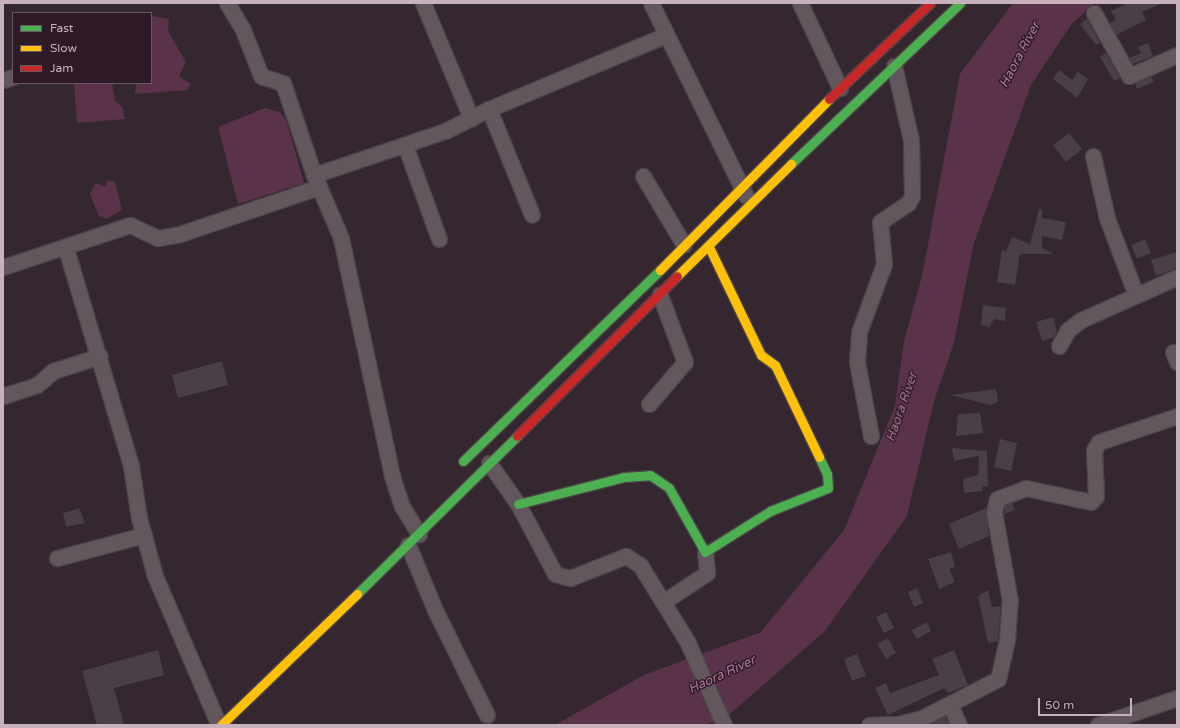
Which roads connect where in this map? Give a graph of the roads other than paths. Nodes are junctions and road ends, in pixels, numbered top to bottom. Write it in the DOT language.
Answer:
graph roads {
  1 [pos="227,3"];
  2 [pos="423,3"];
  3 [pos="651,3"];
  4 [pos="800,3"];
  5 [pos="930,3"];
  6 [pos="960,3"];
  7 [pos="1094,13"];
  8 [pos="666,35"];
  9 [pos="1177,55"];
  10 [pos="894,66"];
  11 [pos="840,88"];
  12 [pos="489,109"];
  13 [pos="471,118"];
  14 [pos="406,145"];
  15 [pos="1092,156"];
  16 [pos="643,176"];
  17 [pos="316,181"];
  18 [pos="742,186"];
  19 [pos="750,203"];
  20 [pos="532,215"];
  21 [pos="439,239"];
  22 [pos="684,245"];
  23 [pos="709,247"];
  24 [pos="66,249"];
  25 [pos="3,267"];
  26 [pos="1177,277"];
  27 [pos="660,295"];
  28 [pos="1136,295"];
  29 [pos="1059,346"];
  30 [pos="100,356"];
  31 [pos="3,396"];
  32 [pos="649,404"];
  33 [pos="1177,416"];
  34 [pos="871,436"];
  35 [pos="463,461"];
  36 [pos="489,463"];
  37 [pos="518,504"];
  38 [pos="419,534"];
  39 [pos="144,535"];
  40 [pos="408,545"];
  41 [pos="705,552"];
  42 [pos="57,558"];
  43 [pos="664,602"];
  44 [pos="1177,698"];
  45 [pos="950,704"];
  46 [pos="487,715"];
  47 [pos="220,725"];
  48 [pos="724,725"];
  49 [pos="868,725"];
  50 [pos="959,725"];
  51 [pos="1098,725"];
  1 -- 17 [label="street"];
  2 -- 13 [label="street"];
  3 -- 8 [label="street"];
  4 -- 11 [label="street"];
  5 -- 11 [label="street"];
  6 -- 10 [label="street"];
  7 -- 9 [label="street"];
  8 -- 12 [label="street"];
  8 -- 18 [label="street"];
  10 -- 19 [label="street"];
  10 -- 34 [label="street"];
  11 -- 18 [label="street"];
  12 -- 13 [label="street"];
  12 -- 20 [label="street"];
  13 -- 14 [label="street"];
  14 -- 17 [label="street"];
  14 -- 21 [label="street"];
  15 -- 28 [label="street"];
  16 -- 22 [label="street"];
  17 -- 24 [label="street"];
  17 -- 38 [label="street"];
  18 -- 19 [label="street"];
  18 -- 22 [label="street"];
  19 -- 23 [label="street"];
  22 -- 35 [label="street"];
  23 -- 27 [label="street"];
  23 -- 41 [label="street"];
  24 -- 25 [label="street"];
  24 -- 30 [label="street"];
  26 -- 28 [label="street"];
  27 -- 32 [label="street"];
  27 -- 36 [label="street"];
  28 -- 29 [label="street"];
  30 -- 31 [label="street"];
  30 -- 39 [label="street"];
  33 -- 45 [label="street"];
  36 -- 37 [label="street"];
  36 -- 38 [label="street"];
  37 -- 41 [label="street"];
  37 -- 43 [label="street"];
  38 -- 40 [label="street"];
  39 -- 42 [label="street"];
  39 -- 47 [label="street"];
  40 -- 46 [label="street"];
  40 -- 47 [label="street"];
  41 -- 43 [label="street"];
  43 -- 48 [label="street"];
  44 -- 51 [label="street"];
  45 -- 49 [label="street"];
  45 -- 50 [label="street"];
}
